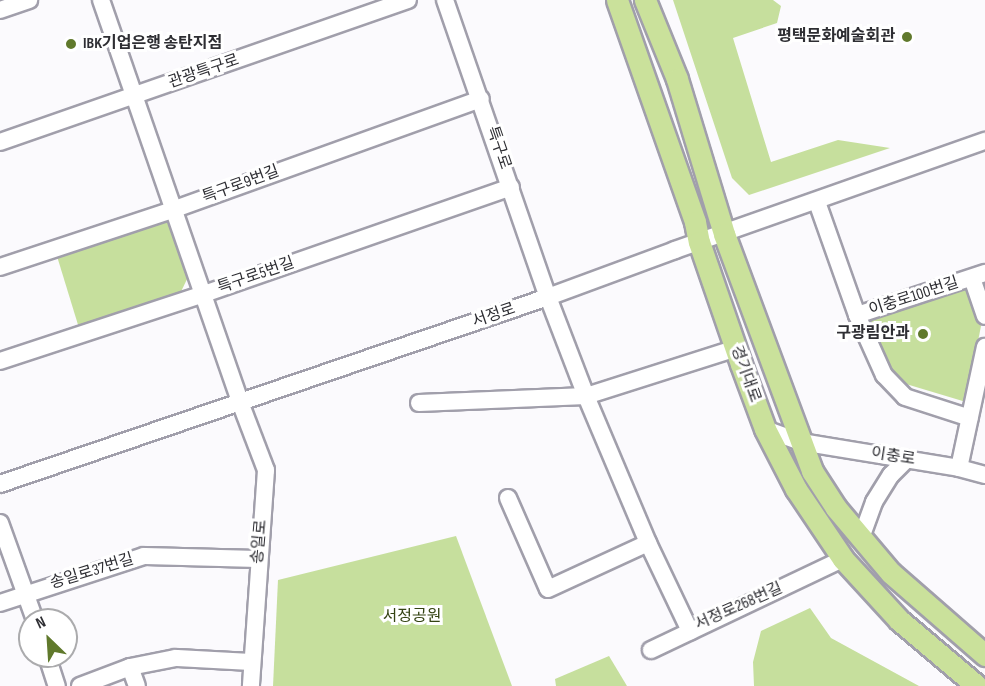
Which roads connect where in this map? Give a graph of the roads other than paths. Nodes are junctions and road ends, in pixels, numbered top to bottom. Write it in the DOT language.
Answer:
graph roads {
  1 [pos="29,0"];
  2 [pos="101,0"];
  3 [pos="408,0"];
  4 [pos="445,0"];
  5 [pos="617,0"];
  6 [pos="645,0"];
  7 [pos="0,10"];
  8 [pos="136,96"];
  9 [pos="481,99"];
  10 [pos="985,141"];
  11 [pos="0,142"];
  12 [pos="511,187"];
  13 [pos="817,202"];
  14 [pos="174,209"];
  15 [pos="724,234"];
  16 [pos="699,242"];
  17 [pos="0,267"];
  18 [pos="979,276"];
  19 [pos="204,294"];
  20 [pos="548,297"];
  21 [pos="857,315"];
  22 [pos="985,316"];
  23 [pos="985,347"];
  24 [pos="736,348"];
  25 [pos="0,361"];
  26 [pos="586,396"];
  27 [pos="240,402"];
  28 [pos="419,403"];
  29 [pos="970,418"];
  30 [pos="765,429"];
  31 [pos="801,442"];
  32 [pos="907,459"];
  33 [pos="959,468"];
  34 [pos="985,475"];
  35 [pos="0,484"];
  36 [pos="508,498"];
  37 [pos="0,523"];
  38 [pos="861,538"];
  39 [pos="648,543"];
  40 [pos="258,559"];
  41 [pos="843,559"];
  42 [pos="26,593"];
  43 [pos="0,603"];
  44 [pos="31,608"];
  45 [pos="690,631"];
  46 [pos="651,650"];
  47 [pos="985,655"];
  48 [pos="252,662"];
  49 [pos="130,667"];
  50 [pos="51,668"];
  51 [pos="57,686"];
  52 [pos="80,686"];
  53 [pos="136,686"];
  54 [pos="251,686"];
  55 [pos="977,686"];
  1 -- 7 [label="street"];
  2 -- 8 [label="street, 송일로"];
  3 -- 8 [label="street, 관광특구로"];
  4 -- 9 [label="street, 특구로"];
  5 -- 16 [label="main road, 경기대로"];
  6 -- 15 [label="main road, 경기대로"];
  8 -- 11 [label="street, 관광특구로"];
  8 -- 14 [label="street, 송일로"];
  9 -- 12 [label="street, 특구로"];
  9 -- 14 [label="street, 특구로9번길"];
  10 -- 13 [label="street, 서정로"];
  12 -- 19 [label="street, 특구로5번길"];
  12 -- 20 [label="street, 특구로"];
  13 -- 15 [label="street, 서정로"];
  13 -- 21 [label="street, 이충로100번길"];
  14 -- 17 [label="street, 특구로9번길"];
  14 -- 19 [label="street, 송일로"];
  15 -- 16 [label="street, 서정로"];
  15 -- 31 [label="main road, 경기대로"];
  16 -- 20 [label="street, 서정로"];
  16 -- 24 [label="main road, 경기대로"];
  18 -- 21 [label="street, 이충로100번길"];
  18 -- 22 [label="street, 이충로100번길"];
  19 -- 25 [label="street, 특구로5번길"];
  19 -- 27 [label="street, 송일로"];
  20 -- 26 [label="street, 서정로268번길"];
  20 -- 27 [label="street, 서정로"];
  21 -- 29 [label="street, 이충로100번길"];
  23 -- 29 [label="street"];
  24 -- 26 [label="street"];
  24 -- 30 [label="main road, 경기대로"];
  26 -- 28 [label="street"];
  26 -- 39 [label="street, 서정로268번길"];
  27 -- 35 [label="street, 서정로"];
  27 -- 40 [label="street, 송일로"];
  29 -- 33 [label="street"];
  30 -- 31 [label="street, 이충로"];
  30 -- 41 [label="main road, 경기대로"];
  31 -- 32 [label="street, 이충로"];
  31 -- 38 [label="main road, 경기대로"];
  32 -- 33 [label="street, 이충로"];
  32 -- 38 [label="street"];
  33 -- 34 [label="street, 이충로"];
  36 -- 39 [label="street"];
  37 -- 42 [label="street"];
  38 -- 47 [label="main road, 경기대로"];
  39 -- 45 [label="street, 서정로268번길"];
  40 -- 42 [label="street, 송일로37번길"];
  40 -- 48 [label="street, 송일로"];
  41 -- 45 [label="street, 서정로268번길"];
  41 -- 55 [label="main road, 경기대로"];
  42 -- 43 [label="street, 송일로37번길"];
  42 -- 44 [label="street"];
  45 -- 46 [label="street"];
  48 -- 49 [label="street"];
  48 -- 54 [label="street, 송일로"];
  49 -- 52 [label="street"];
  49 -- 53 [label="street"];
  50 -- 51 [label="street"];
}
